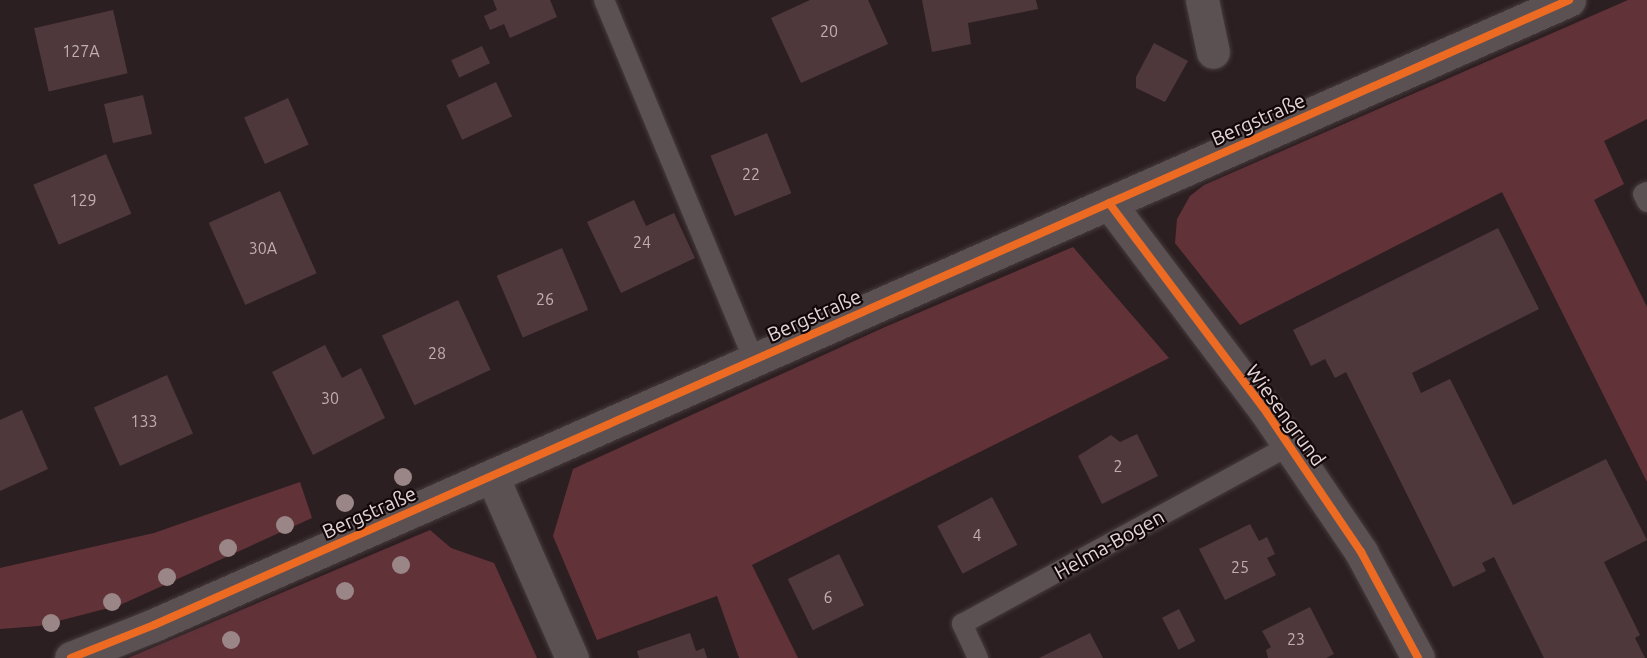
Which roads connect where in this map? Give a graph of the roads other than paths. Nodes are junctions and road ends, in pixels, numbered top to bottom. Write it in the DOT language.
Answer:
graph roads {
  1 [pos="604,0"];
  2 [pos="1202,0"];
  3 [pos="1569,0"];
  4 [pos="1213,52"];
  5 [pos="1647,192"];
  6 [pos="1647,202"];
  7 [pos="1109,203"];
  8 [pos="754,360"];
  9 [pos="1289,446"];
  10 [pos="492,476"];
  11 [pos="71,658"];
  12 [pos="572,658"];
  13 [pos="978,658"];
  14 [pos="1418,658"];
  1 -- 8 [label="lane"];
  2 -- 4 [label="street"];
  3 -- 7 [label="street, Bergstraße"];
  5 -- 6 [label="lane"];
  7 -- 8 [label="street, Bergstraße"];
  7 -- 9 [label="street, Wiesengrund"];
  8 -- 10 [label="street, Bergstraße"];
  9 -- 13 [label="lane, Helma-Bogen"];
  9 -- 14 [label="street, Wiesengrund"];
  10 -- 11 [label="street, Bergstraße"];
  10 -- 12 [label="street"];
}
